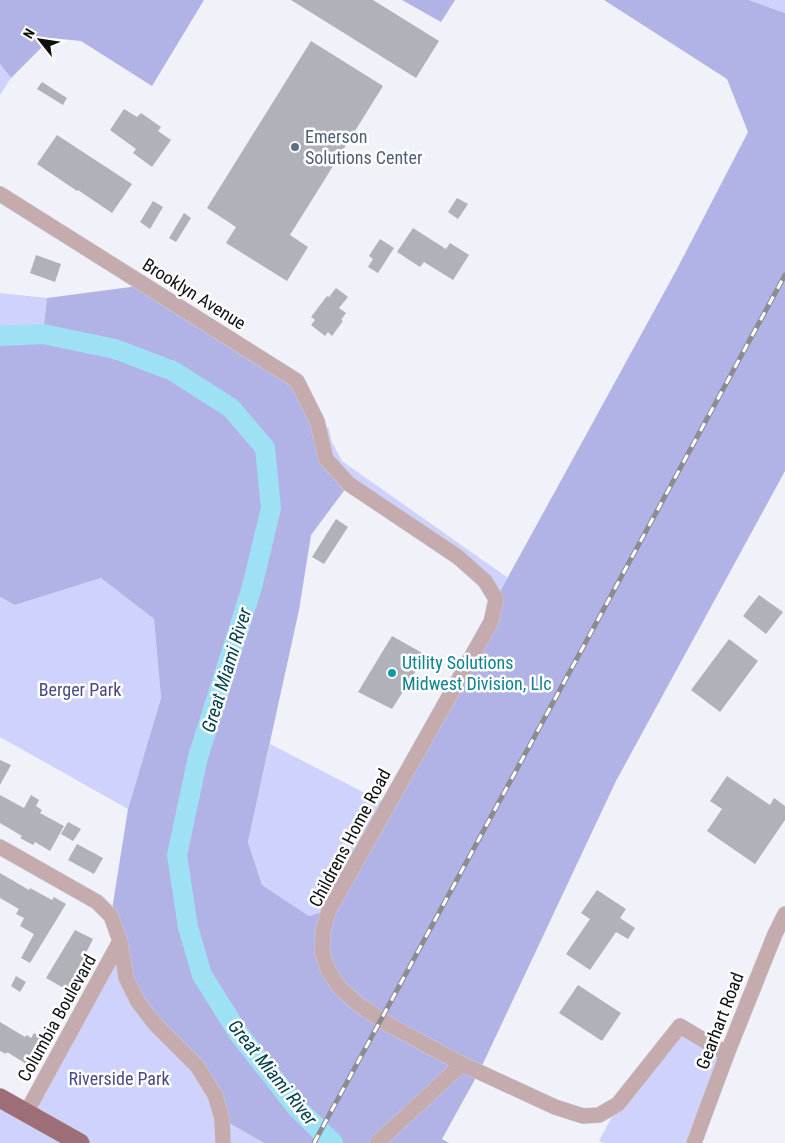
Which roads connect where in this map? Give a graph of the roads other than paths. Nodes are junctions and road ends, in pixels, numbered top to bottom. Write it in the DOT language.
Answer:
graph roads {
  1 [pos="0,194"];
  2 [pos="326,459"];
  3 [pos="0,847"];
  4 [pos="785,914"];
  5 [pos="120,941"];
  6 [pos="726,1054"];
  7 [pos="462,1064"];
  8 [pos="0,1098"];
  9 [pos="26,1114"];
  10 [pos="696,1137"];
  11 [pos="80,1143"];
  12 [pos="223,1143"];
  13 [pos="377,1143"];
  1 -- 2 [label="street, Brooklyn Avenue"];
  2 -- 7 [label="street, Childrens Home Road"];
  3 -- 5 [label="street"];
  4 -- 6 [label="street, Gearhart Road"];
  5 -- 9 [label="street, Columbia Boulevard"];
  5 -- 12 [label="street"];
  6 -- 7 [label="street, Childrens Home Road"];
  6 -- 10 [label="street, Gearhart Road"];
  7 -- 13 [label="street"];
  8 -- 9 [label="main road"];
  9 -- 11 [label="main road"];
}
